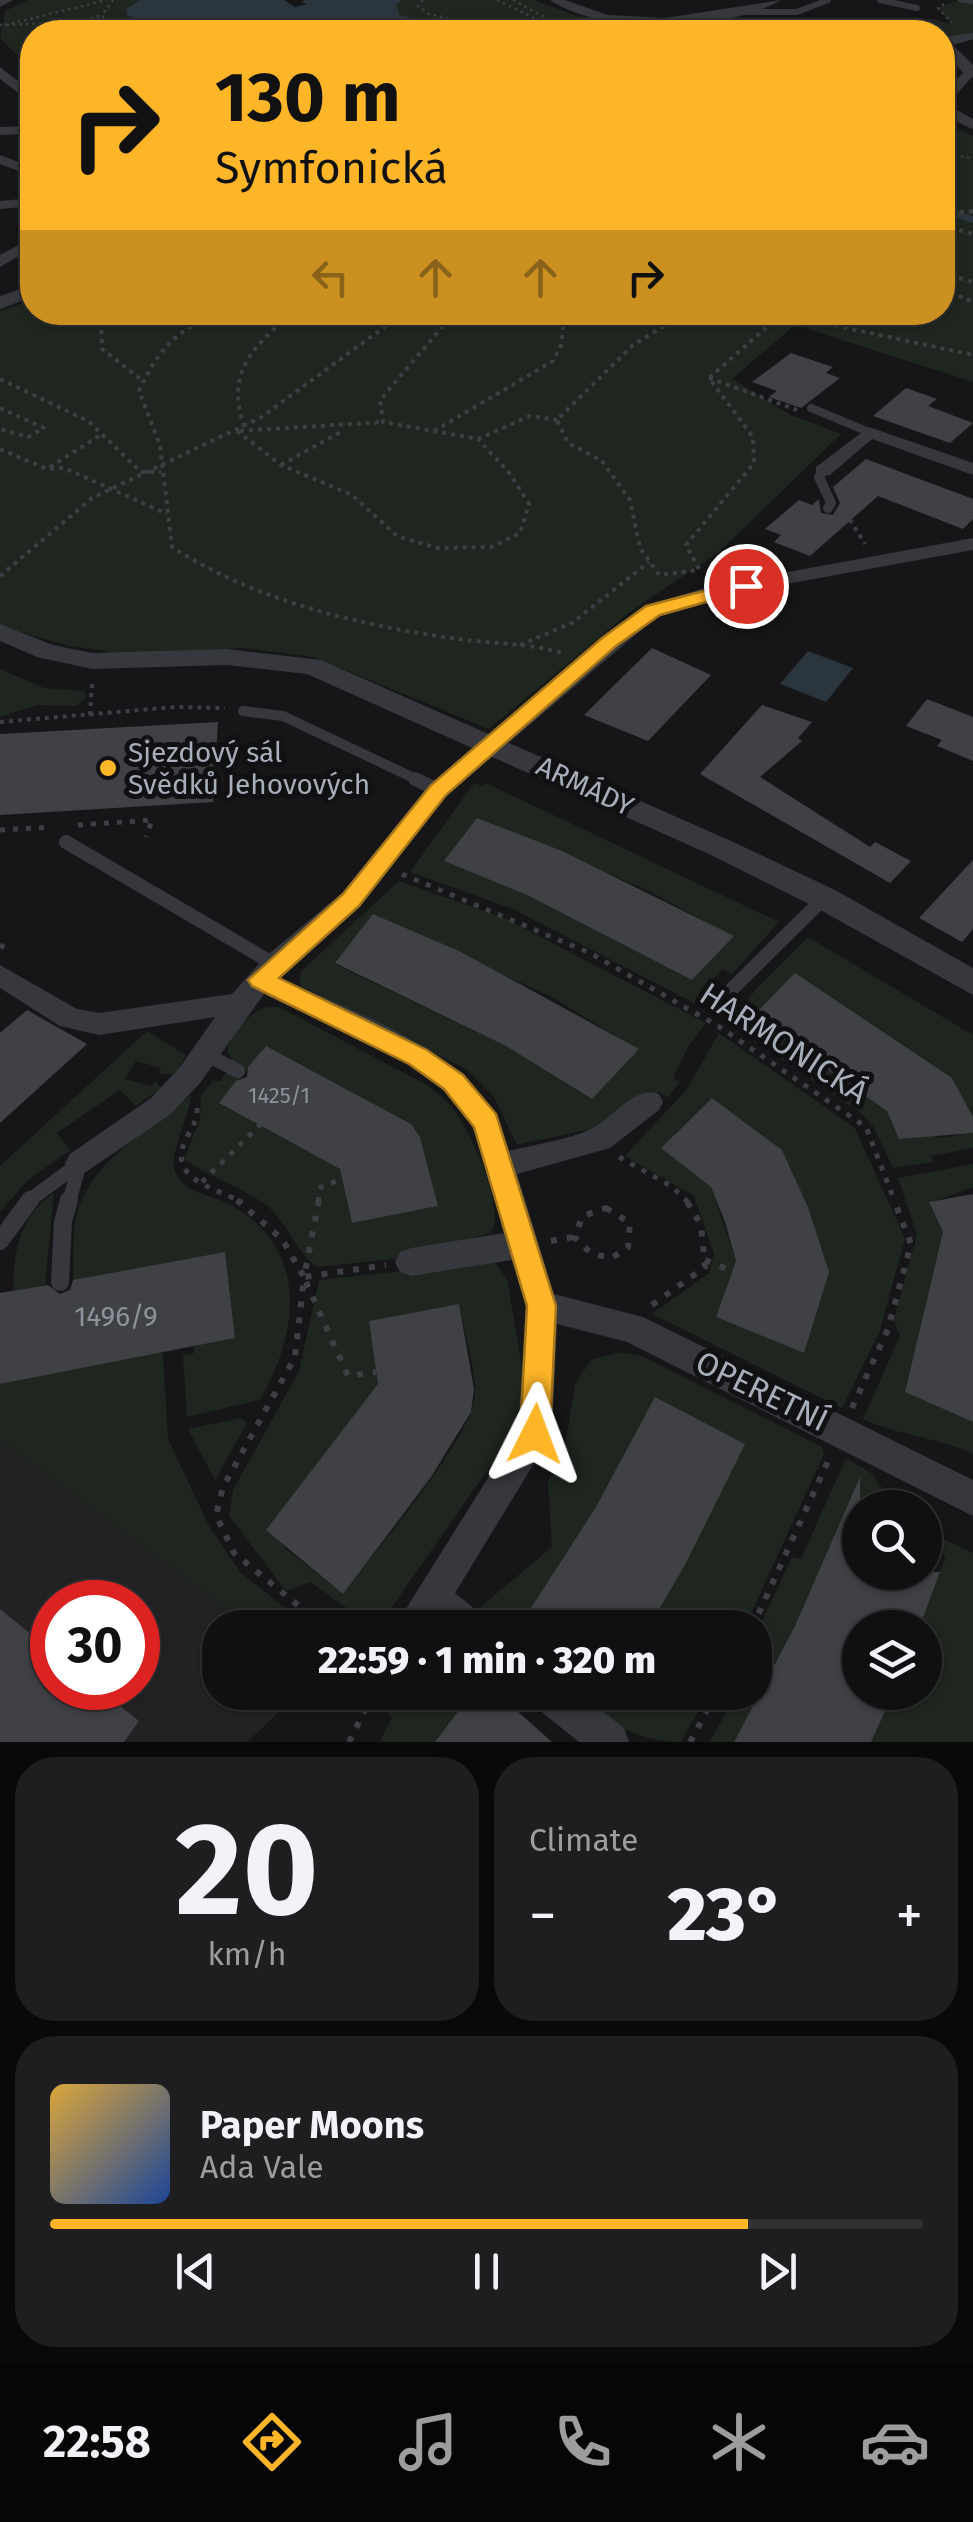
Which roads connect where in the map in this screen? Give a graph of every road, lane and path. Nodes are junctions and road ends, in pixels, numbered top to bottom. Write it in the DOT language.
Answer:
graph roads {
  1 [pos="107,0"];
  2 [pos="113,0"];
  3 [pos="422,0"];
  4 [pos="498,0"];
  5 [pos="513,0"];
  6 [pos="556,0"];
  7 [pos="776,0"];
  8 [pos="828,0"];
  9 [pos="880,0"];
  10 [pos="963,0"];
  11 [pos="973,1"];
  12 [pos="935,2"];
  13 [pos="917,8"];
  14 [pos="740,12"];
  15 [pos="102,15"];
  16 [pos="536,19"];
  17 [pos="23,20"];
  18 [pos="85,20"];
  19 [pos="108,20"];
  20 [pos="456,20"];
  21 [pos="550,20"];
  22 [pos="642,20"];
  23 [pos="656,20"];
  24 [pos="953,20"];
  25 [pos="955,22"];
  26 [pos="960,26"];
  27 [pos="0,71"];
  28 [pos="20,89"];
  29 [pos="101,325"];
  30 [pos="190,325"];
  31 [pos="277,325"];
  32 [pos="389,325"];
  33 [pos="443,325"];
  34 [pos="563,325"];
  35 [pos="666,325"];
  36 [pos="769,325"];
  37 [pos="839,325"];
  38 [pos="973,354"];
  39 [pos="709,378"];
  40 [pos="0,379"];
  41 [pos="143,381"];
  42 [pos="0,408"];
  43 [pos="812,412"];
  44 [pos="557,420"];
  45 [pos="383,422"];
  46 [pos="244,427"];
  47 [pos="349,428"];
  48 [pos="0,429"];
  49 [pos="237,431"];
  50 [pos="869,432"];
  51 [pos="431,433"];
  52 [pos="102,434"];
  53 [pos="478,438"];
  54 [pos="0,449"];
  55 [pos="161,464"];
  56 [pos="282,465"];
  57 [pos="47,469"];
  58 [pos="973,469"];
  59 [pos="823,471"];
  60 [pos="141,472"];
  61 [pos="161,472"];
  62 [pos="110,489"];
  63 [pos="828,508"];
  64 [pos="167,514"];
  65 [pos="973,544"];
  66 [pos="881,558"];
  67 [pos="650,562"];
  68 [pos="699,570"];
  69 [pos="0,576"];
  70 [pos="712,592"];
  71 [pos="0,632"];
  72 [pos="518,646"];
  73 [pos="586,661"];
  74 [pos="92,684"];
  75 [pos="209,706"];
  76 [pos="243,711"];
  77 [pos="90,714"];
  78 [pos="0,722"];
  79 [pos="492,743"];
  80 [pos="438,790"];
  81 [pos="66,842"];
  82 [pos="413,858"];
  83 [pos="402,874"];
  84 [pos="392,883"];
  85 [pos="824,898"];
  86 [pos="0,975"];
  87 [pos="258,982"];
  88 [pos="973,983"];
  89 [pos="729,992"];
  90 [pos="223,1063"];
  91 [pos="649,1102"];
  92 [pos="260,1125"];
  93 [pos="612,1153"];
  94 [pos="80,1163"];
  95 [pos="500,1166"];
  96 [pos="342,1179"];
  97 [pos="202,1183"];
  98 [pos="574,1237"];
  99 [pos="0,1241"];
  100 [pos="524,1244"];
  101 [pos="705,1260"];
  102 [pos="411,1262"];
  103 [pos="732,1272"];
  104 [pos="304,1277"];
  105 [pos="60,1282"];
  106 [pos="542,1306"];
  107 [pos="632,1328"];
  108 [pos="376,1372"];
  109 [pos="842,1430"];
  110 [pos="973,1498"];
  111 [pos="304,1610"];
  112 [pos="423,1610"];
  113 [pos="760,1610"];
  114 [pos="365,1710"];
  115 [pos="569,1710"];
  116 [pos="707,1710"];
  117 [pos="349,1742"];
  118 [pos="610,1742"];
  119 [pos="690,1742"];
  1 -- 17 [label="path"];
  2 -- 15 [label="path"];
  3 -- 20 [label="path"];
  4 -- 16 [label="path"];
  5 -- 21 [label="path"];
  6 -- 22 [label="street"];
  7 -- 14 [label="street"];
  8 -- 14 [label="lane"];
  9 -- 13 [label="lane"];
  10 -- 11 [label="street"];
  12 -- 24 [label="path"];
  14 -- 23 [label="street"];
  15 -- 18 [label="path"];
  15 -- 19 [label="path"];
  25 -- 26 [label="path"];
  27 -- 28 [label="street"];
  29 -- 41 [label="path"];
  30 -- 41 [label="path"];
  31 -- 46 [label="path"];
  32 -- 46 [label="path"];
  33 -- 45 [label="path"];
  34 -- 51 [label="path"];
  35 -- 44 [label="path"];
  36 -- 39 [label="path"];
  37 -- 38 [label="path"];
  39 -- 43 [label="path"];
  39 -- 68 [label="path"];
  40 -- 52 [label="path"];
  41 -- 55 [label="path"];
  42 -- 48 [label="path"];
  43 -- 50 [label="lane"];
  44 -- 53 [label="path"];
  44 -- 67 [label="path"];
  45 -- 47 [label="path"];
  45 -- 51 [label="path"];
  46 -- 49 [label="path"];
  47 -- 49 [label="path"];
  47 -- 56 [label="path"];
  49 -- 55 [label="path"];
  49 -- 56 [label="path"];
  50 -- 58 [label="street"];
  50 -- 59 [label="street"];
  51 -- 53 [label="path"];
  52 -- 57 [label="path"];
  52 -- 60 [label="path"];
  53 -- 56 [label="path"];
  54 -- 57 [label="path"];
  55 -- 60 [label="path"];
  55 -- 61 [label="path"];
  57 -- 62 [label="path"];
  59 -- 63 [label="lane"];
  59 -- 66 [label="path"];
  60 -- 61 [label="path"];
  60 -- 62 [label="path"];
  61 -- 64 [label="path"];
  62 -- 64 [label="path"];
  62 -- 69 [label="path"];
  64 -- 72 [label="path"];
  65 -- 66 [label="street"];
  66 -- 70 [label="street"];
  67 -- 68 [label="path"];
  67 -- 72 [label="path"];
  68 -- 70 [label="path"];
  70 -- 73 [label="street"];
  71 -- 79 [label="street, ARMÁDY"];
  72 -- 73 [label="path"];
  73 -- 79 [label="street"];
  74 -- 77 [label="path"];
  75 -- 77 [label="path"];
  76 -- 80 [label="lane"];
  77 -- 78 [label="path"];
  79 -- 80 [label="street"];
  79 -- 85 [label="street, ARMÁDY"];
  80 -- 87 [label="street"];
  81 -- 87 [label="lane"];
  82 -- 83 [label="path"];
  83 -- 84 [label="path"];
  83 -- 109 [label="path, HARMONICKÁ"];
  85 -- 88 [label="street, ARMÁDY"];
  85 -- 89 [label="lane"];
  86 -- 87 [label="street"];
  87 -- 90 [label="street"];
  87 -- 95 [label="street"];
  90 -- 94 [label="street"];
  90 -- 97 [label="path"];
  91 -- 95 [label="street"];
  92 -- 97 [label="path"];
  93 -- 101 [label="path"];
  94 -- 99 [label="lane"];
  94 -- 105 [label="lane"];
  95 -- 100 [label="street"];
  96 -- 104 [label="path"];
  97 -- 104 [label="path"];
  98 -- 98 [label="path"];
  98 -- 100 [label="path"];
  100 -- 102 [label="street"];
  100 -- 106 [label="street"];
  101 -- 103 [label="path"];
  101 -- 107 [label="path"];
  102 -- 104 [label="path"];
  104 -- 108 [label="path"];
  104 -- 111 [label="path"];
  106 -- 107 [label="street, OPERETNÍ"];
  106 -- 112 [label="street"];
  107 -- 109 [label="street, OPERETNÍ"];
  109 -- 110 [label="street, OPERETNÍ"];
  109 -- 113 [label="path, HARMONICKÁ"];
  114 -- 117 [label="path"];
  115 -- 118 [label="street"];
  116 -- 119 [label="path"];
}
